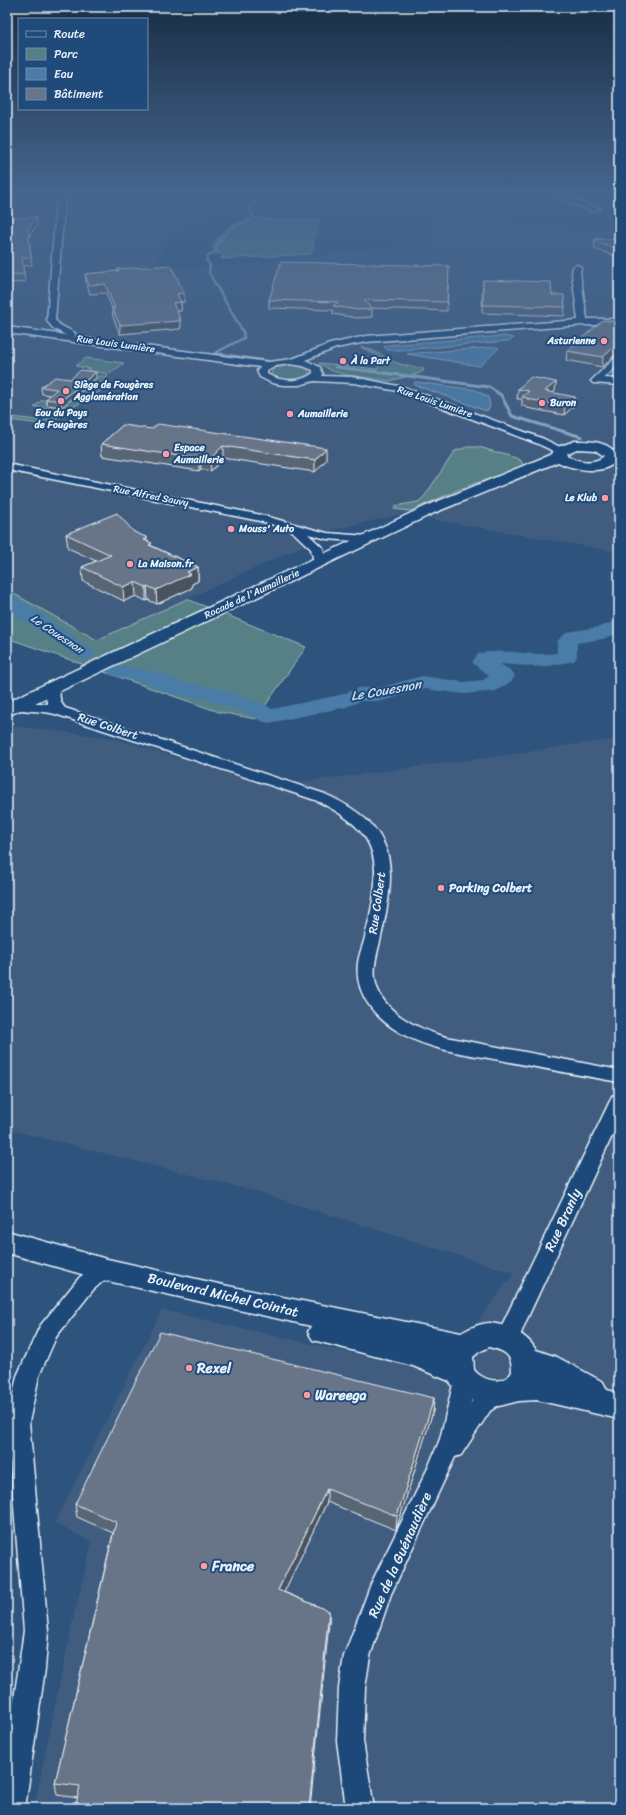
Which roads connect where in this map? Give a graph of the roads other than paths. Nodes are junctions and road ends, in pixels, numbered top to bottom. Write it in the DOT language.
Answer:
graph roads {
  1 [pos="50,279"];
  2 [pos="577,279"];
  3 [pos="583,322"];
  4 [pos="619,322"];
  5 [pos="44,328"];
  6 [pos="7,330"];
  7 [pos="87,340"];
  8 [pos="313,354"];
  9 [pos="619,359"];
  10 [pos="292,362"];
  11 [pos="310,364"];
  12 [pos="266,368"];
  13 [pos="315,375"];
  14 [pos="619,382"];
  15 [pos="514,430"];
  16 [pos="575,445"];
  17 [pos="612,451"];
  18 [pos="559,454"];
  19 [pos="574,464"];
  20 [pos="7,467"];
  21 [pos="498,482"];
  22 [pos="294,527"];
  23 [pos="367,539"];
  24 [pos="320,562"];
  25 [pos="53,688"];
  26 [pos="9,708"];
  27 [pos="60,711"];
  28 [pos="619,1076"];
  29 [pos="619,1101"];
  30 [pos="7,1242"];
  31 [pos="7,1256"];
  32 [pos="97,1274"];
  33 [pos="343,1322"];
  34 [pos="297,1327"];
  35 [pos="517,1349"];
  36 [pos="463,1366"];
  37 [pos="506,1391"];
  38 [pos="619,1402"];
  39 [pos="619,1406"];
  40 [pos="439,1470"];
  41 [pos="11,1808"];
  42 [pos="360,1808"];
  1 -- 5 [label="street"];
  2 -- 3 [label="street"];
  3 -- 4 [label="street"];
  3 -- 8 [label="street"];
  5 -- 6 [label="street, Rue Louis Lumière"];
  5 -- 7 [label="street, Rue Louis Lumière"];
  5 -- 7 [label="street"];
  7 -- 12 [label="street, Rue Louis Lumière"];
  8 -- 10 [label="street"];
  8 -- 11 [label="street"];
  9 -- 14 [label="street"];
  10 -- 11 [label="street"];
  10 -- 12 [label="street"];
  11 -- 13 [label="street"];
  12 -- 13 [label="street, Rue Louis Lumière"];
  13 -- 15 [label="street, Rue Louis Lumière"];
  15 -- 16 [label="street, Rue Louis Lumière"];
  15 -- 18 [label="street, Rue Louis Lumière"];
  16 -- 17 [label="main road"];
  16 -- 18 [label="main road, Rocade de l'Aumaillerie"];
  17 -- 19 [label="main road"];
  18 -- 19 [label="main road"];
  18 -- 21 [label="main road, Rocade de l'Aumaillerie"];
  19 -- 21 [label="main road, Rocade de l'Aumaillerie"];
  20 -- 22 [label="street, Rue Alfred Sauvy"];
  21 -- 23 [label="main road, Rocade de l'Aumaillerie"];
  22 -- 23 [label="street, Rue Alfred Sauvy"];
  22 -- 24 [label="street, Rue Alfred Sauvy"];
  23 -- 24 [label="main road, Rocade de l'Aumaillerie"];
  24 -- 25 [label="main road, Rocade de l'Aumaillerie"];
  25 -- 26 [label="main road, Rocade de l'Aumaillerie"];
  25 -- 27 [label="street"];
  26 -- 27 [label="street, Rue Colbert"];
  27 -- 28 [label="street, Rue Colbert"];
  29 -- 35 [label="street, Rue Branly"];
  30 -- 32 [label="main road"];
  31 -- 32 [label="main road"];
  32 -- 33 [label="main road, Boulevard Michel Cointat"];
  32 -- 34 [label="main road, Boulevard Michel Cointat"];
  32 -- 41 [label="street"];
  33 -- 34 [label="main road, Boulevard Michel Cointat"];
  33 -- 36 [label="main road, Boulevard Michel Cointat"];
  34 -- 36 [label="main road, Boulevard Michel Cointat"];
  35 -- 36 [label="main road"];
  35 -- 37 [label="main road"];
  35 -- 38 [label="main road"];
  36 -- 37 [label="main road"];
  36 -- 40 [label="street, Rue de la Guénaudière"];
  37 -- 39 [label="main road"];
  37 -- 40 [label="street, Rue de la Guénaudière"];
  40 -- 42 [label="street, Rue de la Guénaudière"];
}
